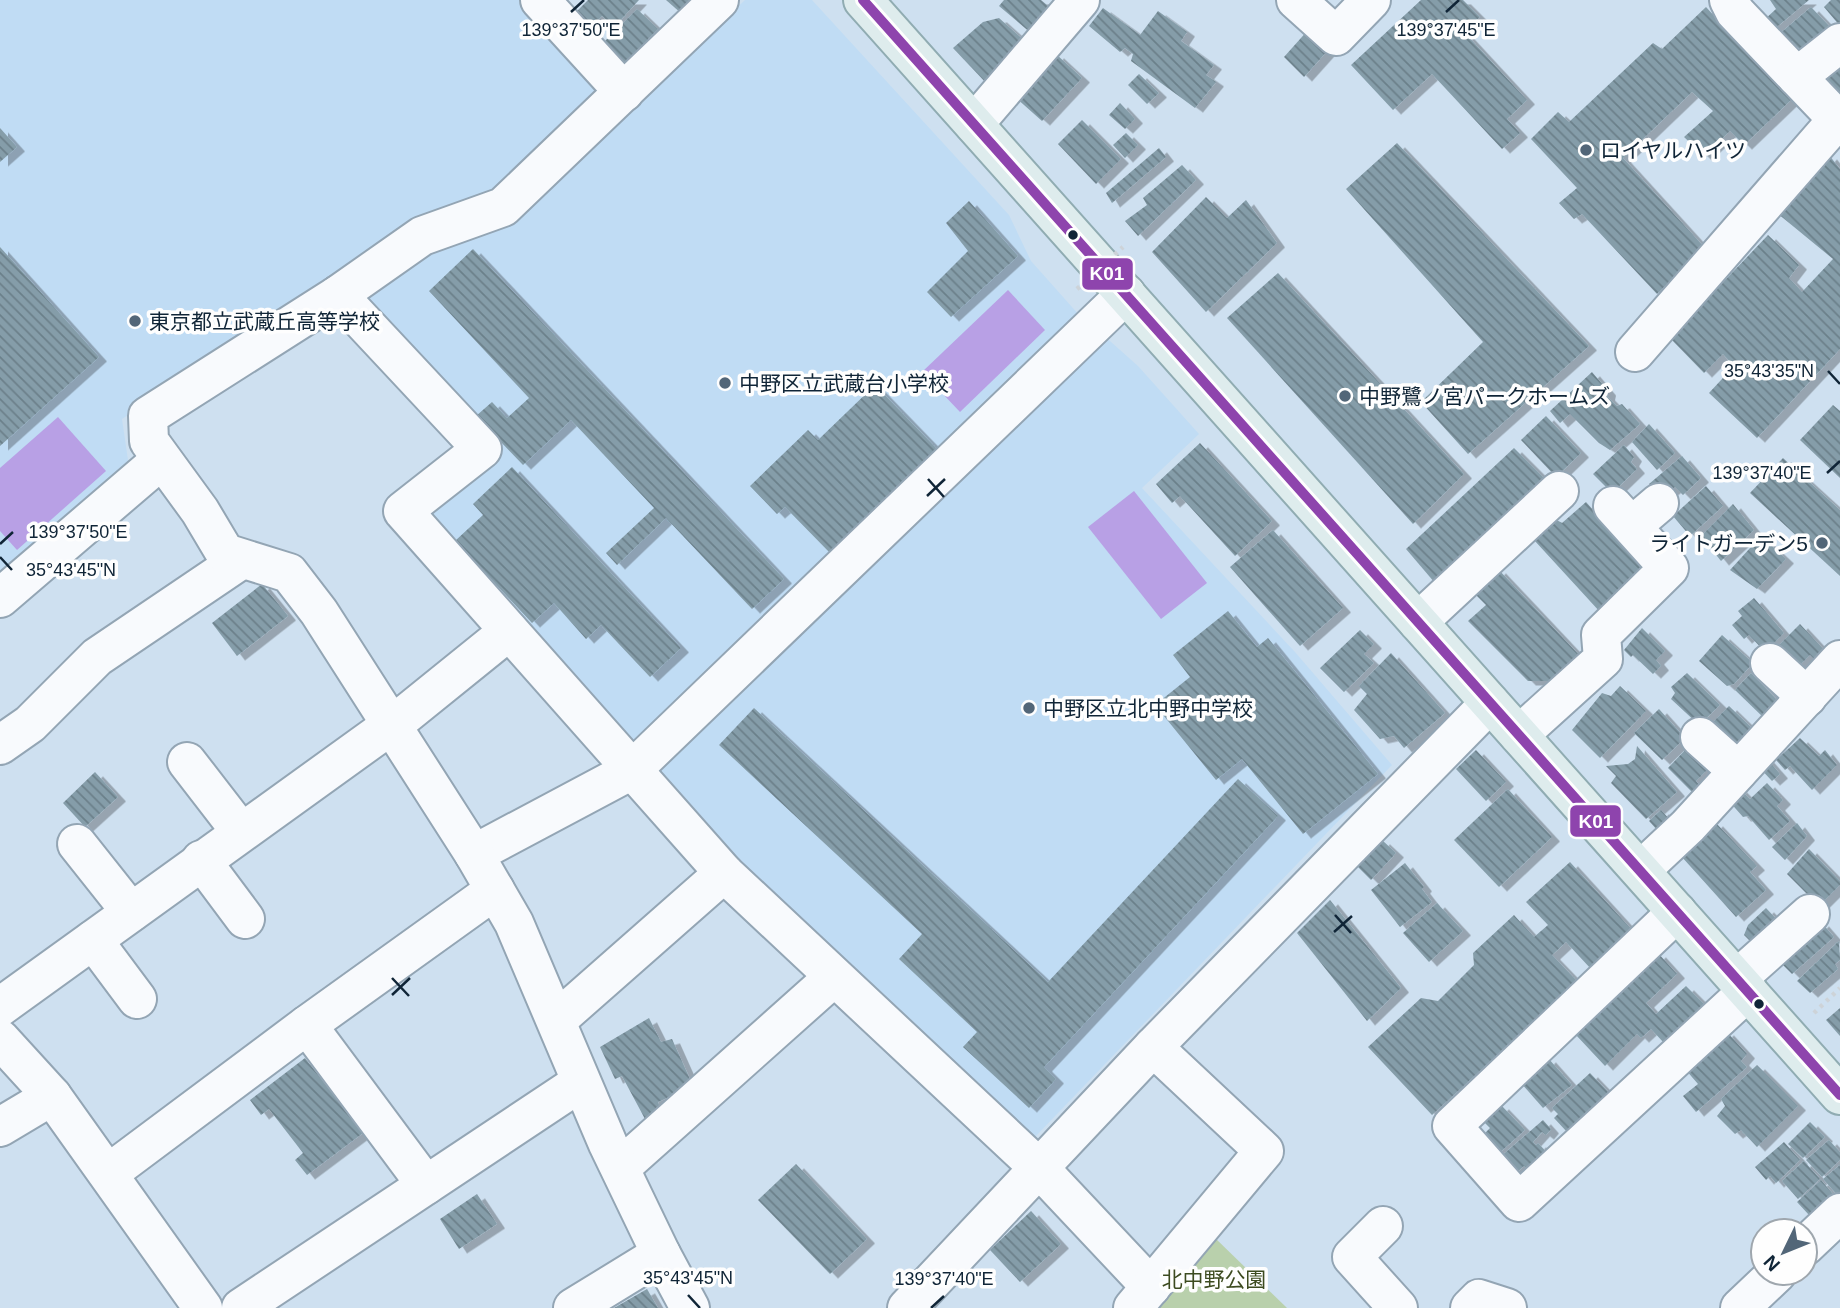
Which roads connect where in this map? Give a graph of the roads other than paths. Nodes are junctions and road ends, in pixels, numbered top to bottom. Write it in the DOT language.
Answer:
graph roads {
  1 [pos="540,0"];
  2 [pos="719,0"];
  3 [pos="863,0"];
  4 [pos="1080,0"];
  5 [pos="1296,0"];
  6 [pos="1371,0"];
  7 [pos="1729,0"];
  8 [pos="1840,43"];
  9 [pos="1797,77"];
  10 [pos="624,92"];
  11 [pos="1839,121"];
  12 [pos="974,124"];
  13 [pos="1126,294"];
  14 [pos="338,295"];
  15 [pos="1635,352"];
  16 [pos="161,460"];
  17 [pos="1559,491"];
  18 [pos="1635,512"];
  19 [pos="242,559"];
  20 [pos="0,598"];
  21 [pos="1573,618"];
  22 [pos="1418,622"];
  23 [pos="509,631"];
  24 [pos="1602,644"];
  25 [pos="1840,660"];
  26 [pos="1770,663"];
  27 [pos="1807,697"];
  28 [pos="1490,703"];
  29 [pos="391,724"];
  30 [pos="1519,735"];
  31 [pos="1700,737"];
  32 [pos="0,745"];
  33 [pos="187,762"];
  34 [pos="632,771"];
  35 [pos="1738,771"];
  36 [pos="240,832"];
  37 [pos="77,844"];
  38 [pos="474,854"];
  39 [pos="201,860"];
  40 [pos="1641,870"];
  41 [pos="724,873"];
  42 [pos="495,890"];
  43 [pos="131,912"];
  44 [pos="1677,912"];
  45 [pos="1810,914"];
  46 [pos="245,919"];
  47 [pos="93,940"];
  48 [pos="834,977"];
  49 [pos="1743,985"];
  50 [pos="138,999"];
  51 [pos="0,1007"];
  52 [pos="557,1020"];
  53 [pos="307,1025"];
  54 [pos="0,1038"];
  55 [pos="1153,1047"];
  56 [pos="581,1082"];
  57 [pos="1840,1095"];
  58 [pos="52,1096"];
  59 [pos="0,1127"];
  60 [pos="621,1167"];
  61 [pos="1039,1168"];
  62 [pos="109,1173"];
  63 [pos="426,1185"];
  64 [pos="1840,1213"];
  65 [pos="1382,1226"];
  66 [pos="1819,1233"];
  67 [pos="661,1254"];
  68 [pos="1762,1287"];
  69 [pos="1142,1298"];
  70 [pos="203,1308"];
  71 [pos="241,1308"];
  72 [pos="573,1308"];
  73 [pos="690,1308"];
  74 [pos="908,1308"];
  75 [pos="1398,1308"];
  76 [pos="1470,1308"];
  77 [pos="1507,1308"];
  78 [pos="1740,1308"];
  1 -- 10 [label="street"];
  2 -- 10 [label="street"];
  3 -- 12 [label="main road"];
  4 -- 12 [label="street"];
  5 -- 6 [label="street"];
  7 -- 9 [label="street"];
  8 -- 9 [label="street"];
  9 -- 11 [label="street"];
  10 -- 14 [label="street"];
  11 -- 15 [label="street"];
  12 -- 13 [label="main road"];
  13 -- 22 [label="main road"];
  13 -- 34 [label="street"];
  14 -- 16 [label="street"];
  14 -- 23 [label="street"];
  16 -- 19 [label="street"];
  16 -- 20 [label="street"];
  17 -- 22 [label="street"];
  18 -- 24 [label="street"];
  19 -- 29 [label="street"];
  19 -- 32 [label="street"];
  21 -- 24 [label="street"];
  22 -- 28 [label="main road"];
  23 -- 29 [label="street"];
  23 -- 34 [label="street"];
  24 -- 30 [label="street"];
  25 -- 27 [label="street"];
  26 -- 27 [label="street"];
  27 -- 35 [label="street"];
  28 -- 30 [label="main road"];
  28 -- 55 [label="street"];
  29 -- 36 [label="street"];
  29 -- 38 [label="street"];
  30 -- 40 [label="main road"];
  31 -- 35 [label="street"];
  33 -- 36 [label="street"];
  34 -- 38 [label="street"];
  34 -- 41 [label="street"];
  35 -- 40 [label="street"];
  36 -- 39 [label="street"];
  37 -- 43 [label="street"];
  38 -- 42 [label="street"];
  39 -- 43 [label="street"];
  39 -- 46 [label="street"];
  40 -- 44 [label="main road"];
  41 -- 48 [label="street"];
  41 -- 52 [label="street"];
  42 -- 52 [label="street"];
  42 -- 53 [label="street"];
  43 -- 47 [label="street"];
  44 -- 49 [label="main road"];
  44 -- 49 [label="street"];
  45 -- 49 [label="street"];
  47 -- 50 [label="street"];
  47 -- 51 [label="street"];
  48 -- 60 [label="street"];
  48 -- 61 [label="street"];
  49 -- 57 [label="main road"];
  52 -- 56 [label="street"];
  53 -- 62 [label="street"];
  53 -- 63 [label="street"];
  54 -- 58 [label="street"];
  55 -- 61 [label="street"];
  55 -- 69 [label="street"];
  56 -- 60 [label="street"];
  56 -- 63 [label="street"];
  58 -- 59 [label="street"];
  58 -- 62 [label="street"];
  60 -- 67 [label="street"];
  61 -- 69 [label="street"];
  61 -- 74 [label="street"];
  62 -- 70 [label="street"];
  63 -- 71 [label="street"];
  64 -- 66 [label="street"];
  65 -- 75 [label="street"];
  67 -- 72 [label="street"];
  67 -- 73 [label="street"];
  68 -- 78 [label="street"];
  76 -- 77 [label="street"];
}
